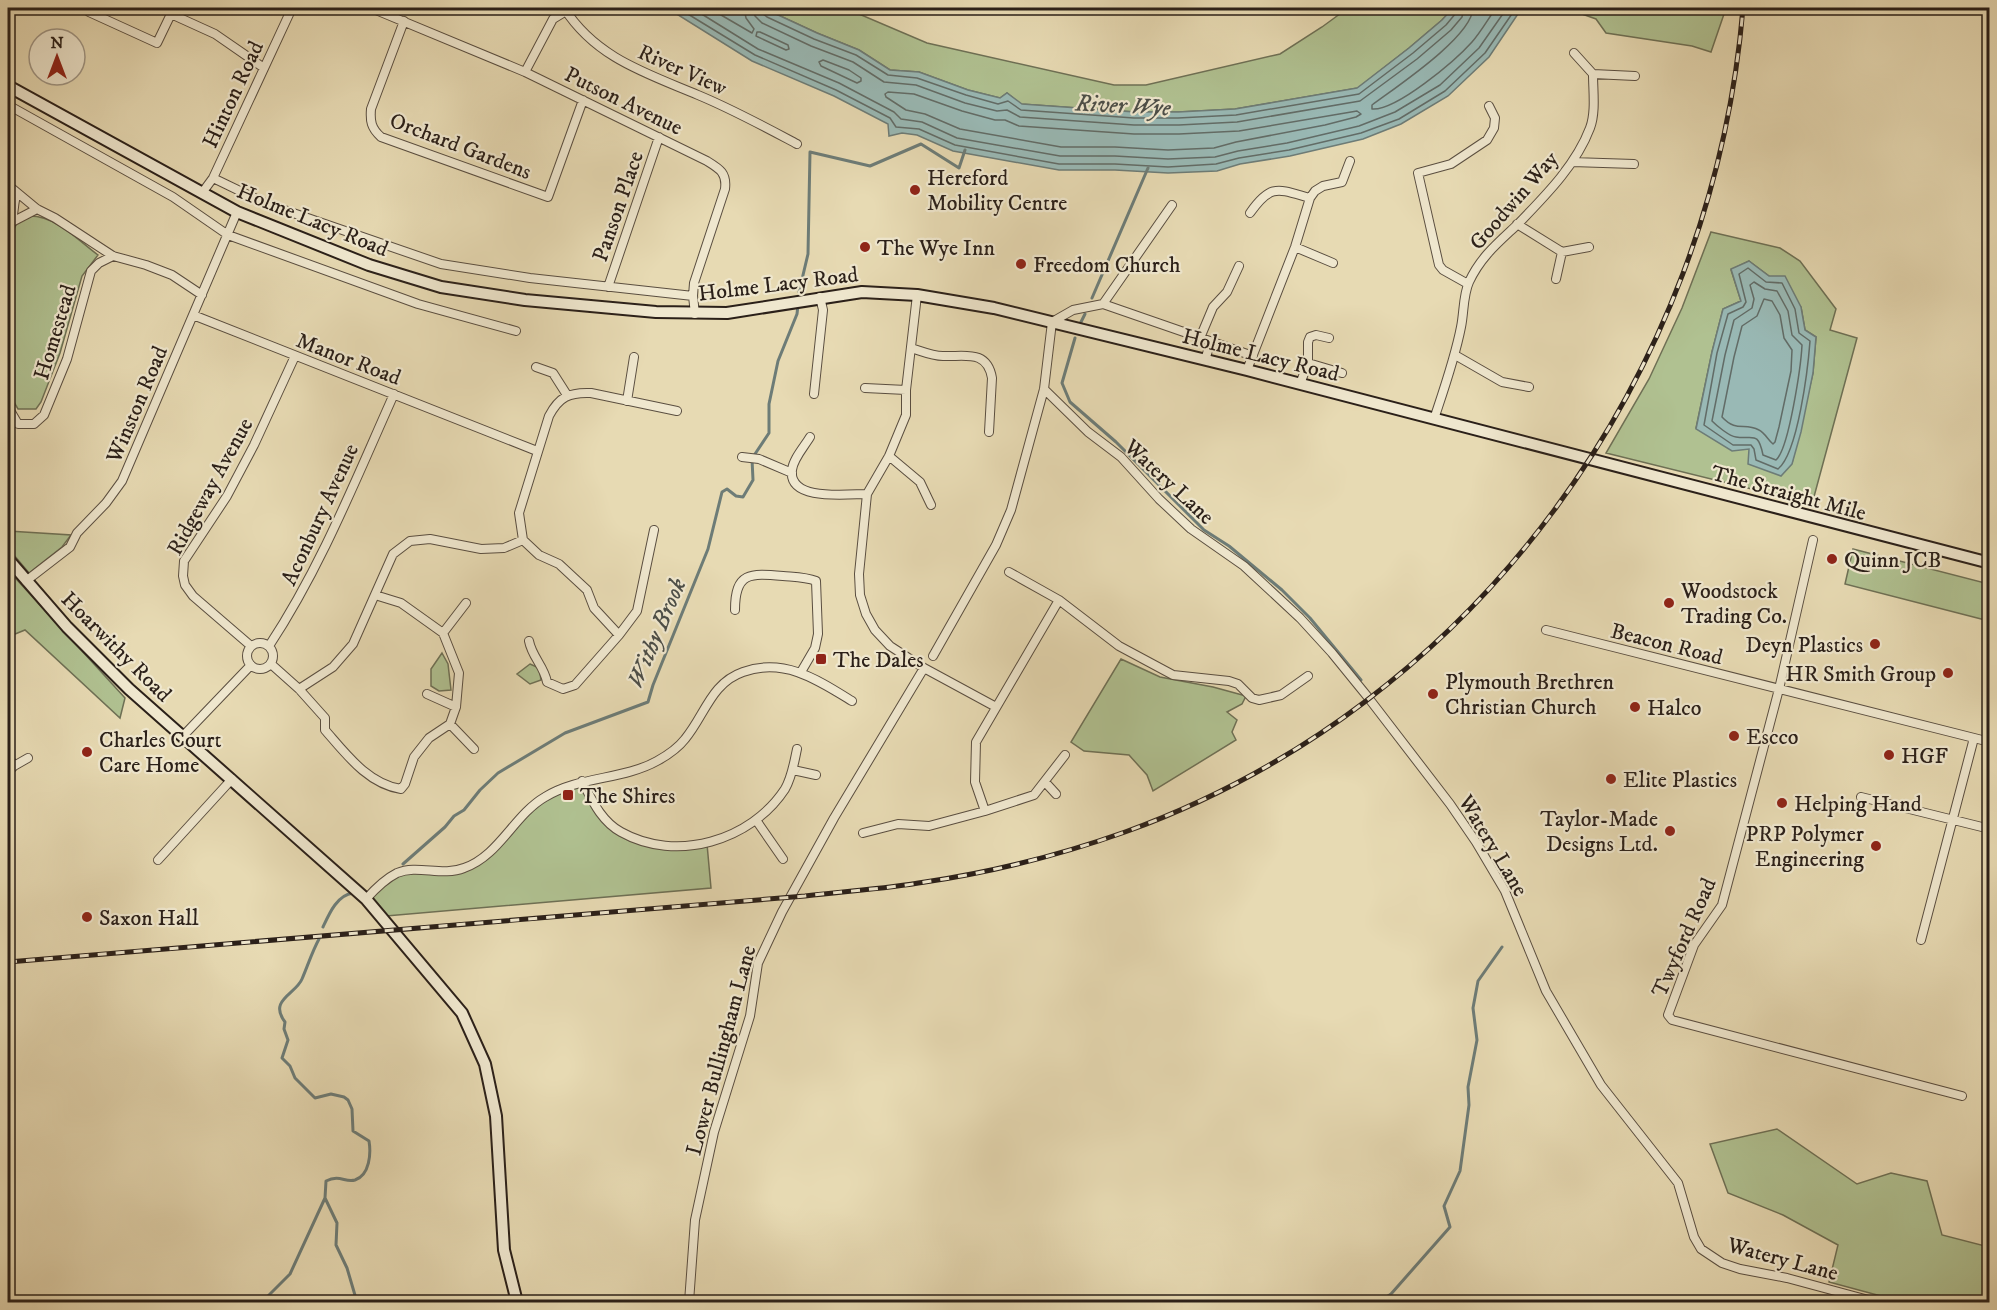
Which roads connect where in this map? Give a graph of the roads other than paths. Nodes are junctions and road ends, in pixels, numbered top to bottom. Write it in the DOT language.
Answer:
graph roads {
  1 [pos="85,8"];
  2 [pos="292,8"];
  3 [pos="371,8"];
  4 [pos="565,9"];
  5 [pos="172,11"];
  6 [pos="404,21"];
  7 [pos="1574,53"];
  8 [pos="264,68"];
  9 [pos="525,72"];
  10 [pos="1593,74"];
  11 [pos="1635,76"];
  12 [pos="8,86"];
  13 [pos="583,100"];
  14 [pos="8,105"];
  15 [pos="1489,106"];
  16 [pos="659,137"];
  17 [pos="797,144"];
  18 [pos="1350,161"];
  19 [pos="1572,162"];
  20 [pos="1634,164"];
  21 [pos="213,178"];
  22 [pos="8,185"];
  23 [pos="17,193"];
  24 [pos="202,193"];
  25 [pos="1310,198"];
  26 [pos="1172,205"];
  27 [pos="37,209"];
  28 [pos="237,212"];
  29 [pos="1250,213"];
  30 [pos="12,222"];
  31 [pos="1517,224"];
  32 [pos="8,230"];
  33 [pos="228,235"];
  34 [pos="1294,247"];
  35 [pos="1589,247"];
  36 [pos="1562,252"];
  37 [pos="113,256"];
  38 [pos="1333,263"];
  39 [pos="1239,266"];
  40 [pos="1557,279"];
  41 [pos="1468,284"];
  42 [pos="608,287"];
  43 [pos="202,295"];
  44 [pos="917,295"];
  45 [pos="693,296"];
  46 [pos="820,297"];
  47 [pos="1103,303"];
  48 [pos="695,314"];
  49 [pos="194,315"];
  50 [pos="1052,322"];
  51 [pos="516,331"];
  52 [pos="1200,338"];
  53 [pos="1329,338"];
  54 [pos="1211,341"];
  55 [pos="911,348"];
  56 [pos="1455,355"];
  57 [pos="295,356"];
  58 [pos="1253,356"];
  59 [pos="634,357"];
  60 [pos="1205,360"];
  61 [pos="1308,363"];
  62 [pos="536,366"];
  63 [pos="1247,370"];
  64 [pos="1342,373"];
  65 [pos="1300,384"];
  66 [pos="1529,387"];
  67 [pos="865,388"];
  68 [pos="1044,389"];
  69 [pos="906,390"];
  70 [pos="394,394"];
  71 [pos="814,394"];
  72 [pos="567,396"];
  73 [pos="627,401"];
  74 [pos="8,407"];
  75 [pos="677,411"];
  76 [pos="1434,419"];
  77 [pos="989,432"];
  78 [pos="810,437"];
  79 [pos="537,451"];
  80 [pos="889,456"];
  81 [pos="742,457"];
  82 [pos="1580,458"];
  83 [pos="792,473"];
  84 [pos="867,494"];
  85 [pos="931,505"];
  86 [pos="654,530"];
  87 [pos="523,540"];
  88 [pos="1813,540"];
  89 [pos="8,559"];
  90 [pos="1989,563"];
  91 [pos="1009,572"];
  92 [pos="26,581"];
  93 [pos="375,595"];
  94 [pos="1059,600"];
  95 [pos="466,603"];
  96 [pos="735,610"];
  97 [pos="1546,630"];
  98 [pos="443,633"];
  99 [pos="619,636"];
  100 [pos="529,641"];
  101 [pos="251,646"];
  102 [pos="269,646"];
  103 [pos="933,656"];
  104 [pos="271,664"];
  105 [pos="251,665"];
  106 [pos="924,668"];
  107 [pos="801,672"];
  108 [pos="1308,676"];
  109 [pos="299,689"];
  110 [pos="1779,689"];
  111 [pos="427,694"];
  112 [pos="852,701"];
  113 [pos="456,707"];
  114 [pos="996,707"];
  115 [pos="450,724"];
  116 [pos="183,736"];
  117 [pos="1974,738"];
  118 [pos="1989,742"];
  119 [pos="796,749"];
  120 [pos="474,750"];
  121 [pos="1065,755"];
  122 [pos="8,756"];
  123 [pos="28,758"];
  124 [pos="11,769"];
  125 [pos="793,770"];
  126 [pos="816,775"];
  127 [pos="232,779"];
  128 [pos="582,781"];
  129 [pos="1045,782"];
  130 [pos="1056,794"];
  131 [pos="1861,797"];
  132 [pos="985,811"];
  133 [pos="756,820"];
  134 [pos="1953,820"];
  135 [pos="1989,829"];
  136 [pos="863,833"];
  137 [pos="783,859"];
  138 [pos="158,860"];
  139 [pos="366,899"];
  140 [pos="1921,940"];
  141 [pos="1962,1096"];
  142 [pos="517,1302"];
  143 [pos="688,1302"];
  144 [pos="1876,1302"];
  1 -- 5 [label="street"];
  2 -- 8 [label="street, Hinton Road"];
  3 -- 6 [label="street, Putson Avenue"];
  4 -- 9 [label="street, River View"];
  4 -- 17 [label="street, River View"];
  5 -- 8 [label="street"];
  6 -- 9 [label="street, Putson Avenue"];
  6 -- 13 [label="street, Orchard Gardens"];
  7 -- 10 [label="street"];
  8 -- 21 [label="street, Hinton Road"];
  9 -- 13 [label="street, Putson Avenue"];
  10 -- 11 [label="street"];
  10 -- 19 [label="street, Goodwin Way"];
  12 -- 24 [label="street, Holme Lacy Road"];
  13 -- 16 [label="street, Putson Avenue"];
  14 -- 33 [label="street, Holme Lacy Road"];
  15 -- 41 [label="street"];
  16 -- 42 [label="street, Panson Place"];
  16 -- 45 [label="street, Putson Avenue"];
  18 -- 25 [label="street"];
  19 -- 20 [label="street"];
  19 -- 31 [label="street, Goodwin Way"];
  21 -- 24 [label="street, Hinton Road"];
  21 -- 42 [label="street"];
  22 -- 23 [label="street"];
  23 -- 27 [label="street"];
  23 -- 30 [label="street"];
  24 -- 28 [label="street, Holme Lacy Road"];
  25 -- 29 [label="street"];
  25 -- 34 [label="street"];
  26 -- 47 [label="street"];
  27 -- 30 [label="street"];
  27 -- 37 [label="street"];
  28 -- 33 [label="street, Winston Road"];
  28 -- 48 [label="street, Holme Lacy Road"];
  30 -- 32 [label="street"];
  31 -- 36 [label="street"];
  31 -- 41 [label="street, Goodwin Way"];
  33 -- 43 [label="street, Winston Road"];
  33 -- 51 [label="street, Holme Lacy Road"];
  34 -- 38 [label="street"];
  34 -- 58 [label="street"];
  35 -- 36 [label="street"];
  36 -- 40 [label="street"];
  37 -- 43 [label="street"];
  37 -- 74 [label="street, Homestead"];
  39 -- 52 [label="street"];
  41 -- 56 [label="street, Goodwin Way"];
  42 -- 45 [label="street"];
  43 -- 49 [label="street, Winston Road"];
  44 -- 46 [label="street, Holme Lacy Road"];
  44 -- 50 [label="street, Holme Lacy Road"];
  44 -- 55 [label="street"];
  45 -- 48 [label="street, Putson Avenue"];
  46 -- 48 [label="street, Holme Lacy Road"];
  46 -- 71 [label="street"];
  47 -- 50 [label="street"];
  47 -- 52 [label="street"];
  49 -- 57 [label="street, Manor Road"];
  49 -- 92 [label="street, Winston Road"];
  50 -- 60 [label="street, Holme Lacy Road"];
  50 -- 68 [label="street"];
  52 -- 54 [label="street"];
  53 -- 61 [label="street"];
  54 -- 58 [label="street"];
  54 -- 60 [label="street"];
  55 -- 69 [label="street"];
  55 -- 77 [label="street"];
  56 -- 66 [label="street"];
  56 -- 76 [label="street, Goodwin Way"];
  57 -- 70 [label="street, Manor Road"];
  57 -- 101 [label="street, Ridgeway Avenue"];
  58 -- 63 [label="street"];
  59 -- 73 [label="street"];
  60 -- 63 [label="street, Holme Lacy Road"];
  61 -- 64 [label="street"];
  61 -- 65 [label="street"];
  62 -- 72 [label="street"];
  63 -- 65 [label="street, Holme Lacy Road"];
  65 -- 76 [label="street, Holme Lacy Road"];
  67 -- 69 [label="street"];
  68 -- 103 [label="street"];
  68 -- 144 [label="street, Watery Lane"];
  69 -- 80 [label="street"];
  70 -- 79 [label="street, Manor Road"];
  70 -- 102 [label="street, Aconbury Avenue"];
  72 -- 73 [label="street"];
  72 -- 79 [label="street"];
  73 -- 75 [label="street"];
  76 -- 82 [label="street, Holme Lacy Road"];
  78 -- 83 [label="street"];
  79 -- 87 [label="street"];
  80 -- 84 [label="street"];
  80 -- 85 [label="street"];
  81 -- 83 [label="street"];
  82 -- 90 [label="street, The Straight Mile"];
  83 -- 84 [label="street"];
  84 -- 106 [label="street"];
  86 -- 99 [label="street"];
  87 -- 93 [label="street"];
  87 -- 99 [label="street"];
  88 -- 110 [label="street, Twyford Road"];
  89 -- 92 [label="street, Hoarwithy Road"];
  91 -- 94 [label="street"];
  92 -- 116 [label="street, Hoarwithy Road"];
  93 -- 98 [label="street"];
  93 -- 109 [label="street"];
  94 -- 108 [label="street"];
  94 -- 114 [label="street"];
  95 -- 98 [label="street"];
  96 -- 107 [label="street"];
  97 -- 110 [label="street, Beacon Road"];
  98 -- 113 [label="street"];
  99 -- 100 [label="street"];
  101 -- 102 [label="street"];
  101 -- 105 [label="street"];
  102 -- 104 [label="street"];
  104 -- 105 [label="street"];
  104 -- 109 [label="street"];
  105 -- 116 [label="street"];
  106 -- 114 [label="street"];
  106 -- 143 [label="street, Lower Bullingham Lane"];
  107 -- 112 [label="street"];
  107 -- 128 [label="street"];
  109 -- 115 [label="street"];
  110 -- 117 [label="street, Beacon Road"];
  110 -- 141 [label="street, Twyford Road"];
  111 -- 113 [label="street"];
  113 -- 115 [label="street"];
  114 -- 132 [label="street"];
  115 -- 120 [label="street"];
  116 -- 127 [label="street, Hoarwithy Road"];
  117 -- 118 [label="street, Beacon Road"];
  117 -- 134 [label="street"];
  119 -- 125 [label="street"];
  121 -- 129 [label="street"];
  122 -- 124 [label="street"];
  123 -- 124 [label="street"];
  125 -- 126 [label="street"];
  125 -- 133 [label="street"];
  127 -- 138 [label="street"];
  127 -- 139 [label="street, Hoarwithy Road"];
  128 -- 133 [label="street"];
  128 -- 139 [label="street"];
  129 -- 130 [label="street"];
  129 -- 132 [label="street"];
  131 -- 134 [label="street"];
  132 -- 136 [label="street"];
  133 -- 137 [label="street"];
  134 -- 135 [label="street"];
  134 -- 140 [label="street"];
  139 -- 142 [label="street, Hoarwithy Road"];
}
